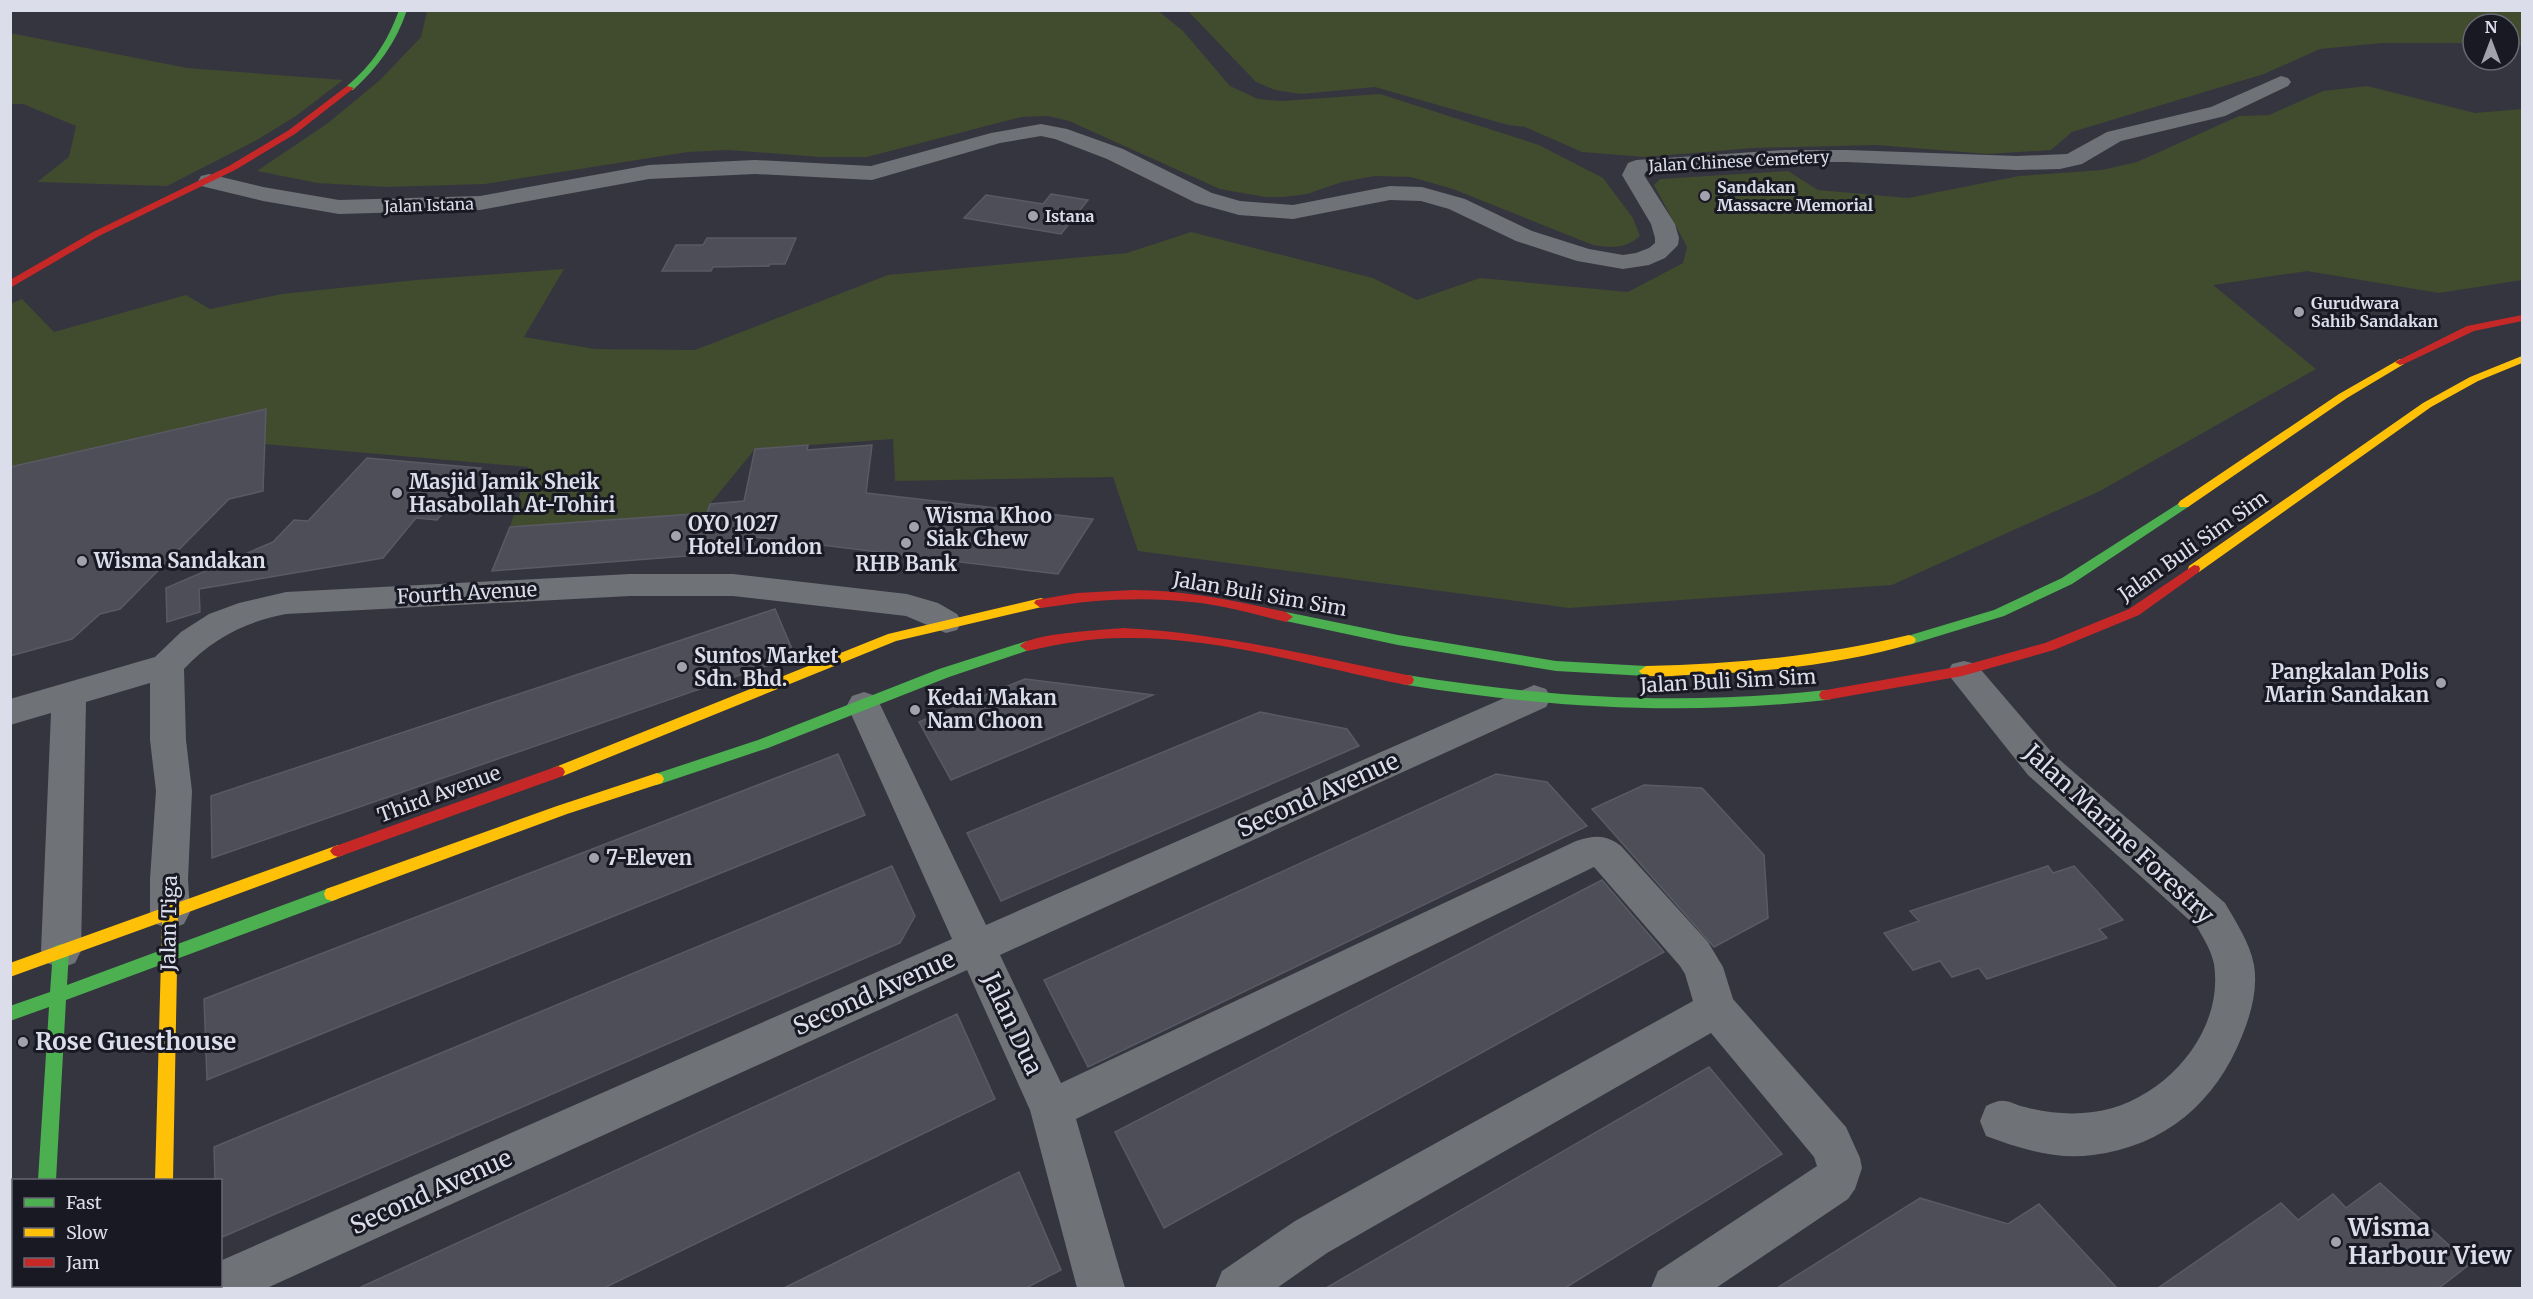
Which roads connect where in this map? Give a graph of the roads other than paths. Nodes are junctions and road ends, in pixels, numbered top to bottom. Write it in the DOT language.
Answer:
graph roads {
  1 [pos="403,10"];
  2 [pos="2281,82"];
  3 [pos="872,173"];
  4 [pos="209,181"];
  5 [pos="10,285"];
  6 [pos="2523,318"];
  7 [pos="2523,359"];
  8 [pos="946,622"];
  9 [pos="877,644"];
  10 [pos="868,660"];
  11 [pos="167,666"];
  12 [pos="1964,672"];
  13 [pos="69,695"];
  14 [pos="1534,698"];
  15 [pos="863,699"];
  16 [pos="10,712"];
  17 [pos="170,912"];
  18 [pos="976,948"];
  19 [pos="61,951"];
  20 [pos="169,956"];
  21 [pos="10,970"];
  22 [pos="58,997"];
  23 [pos="1716,1009"];
  24 [pos="10,1014"];
  25 [pos="1051,1109"];
  26 [pos="2002,1121"];
  27 [pos="47,1179"];
  28 [pos="164,1179"];
  29 [pos="222,1284"];
  30 [pos="1101,1288"];
  31 [pos="1239,1288"];
  32 [pos="1675,1288"];
  1 -- 4 [label="main road"];
  2 -- 3 [label="street, Jalan Chinese Cemetery"];
  3 -- 4 [label="street, Jalan Istana"];
  4 -- 5 [label="main road"];
  6 -- 8 [label="main road, Jalan Buli Sim Sim"];
  7 -- 12 [label="main road, Jalan Buli Sim Sim"];
  8 -- 9 [label="main road, Jalan Buli Sim Sim"];
  8 -- 11 [label="street, Fourth Avenue"];
  9 -- 10 [label="main road"];
  9 -- 17 [label="main road, Third Avenue"];
  11 -- 13 [label="street"];
  11 -- 17 [label="street, Jalan Tiga"];
  12 -- 14 [label="main road, Jalan Buli Sim Sim"];
  12 -- 26 [label="street, Jalan Marine Forestry"];
  13 -- 16 [label="street"];
  13 -- 19 [label="street"];
  14 -- 15 [label="main road, Jalan Buli Sim Sim"];
  14 -- 18 [label="street, Second Avenue"];
  15 -- 18 [label="street, Jalan Dua"];
  15 -- 20 [label="main road"];
  17 -- 19 [label="main road, Third Avenue"];
  17 -- 20 [label="main road, Jalan Tiga"];
  18 -- 25 [label="street, Jalan Dua"];
  18 -- 29 [label="street, Second Avenue"];
  19 -- 21 [label="main road, Third Avenue"];
  19 -- 22 [label="main road"];
  20 -- 22 [label="main road"];
  20 -- 28 [label="main road, Jalan Tiga"];
  22 -- 24 [label="main road"];
  22 -- 27 [label="main road"];
  23 -- 25 [label="street"];
  23 -- 31 [label="street"];
  23 -- 32 [label="street"];
  25 -- 30 [label="street, Jalan Dua"];
}
